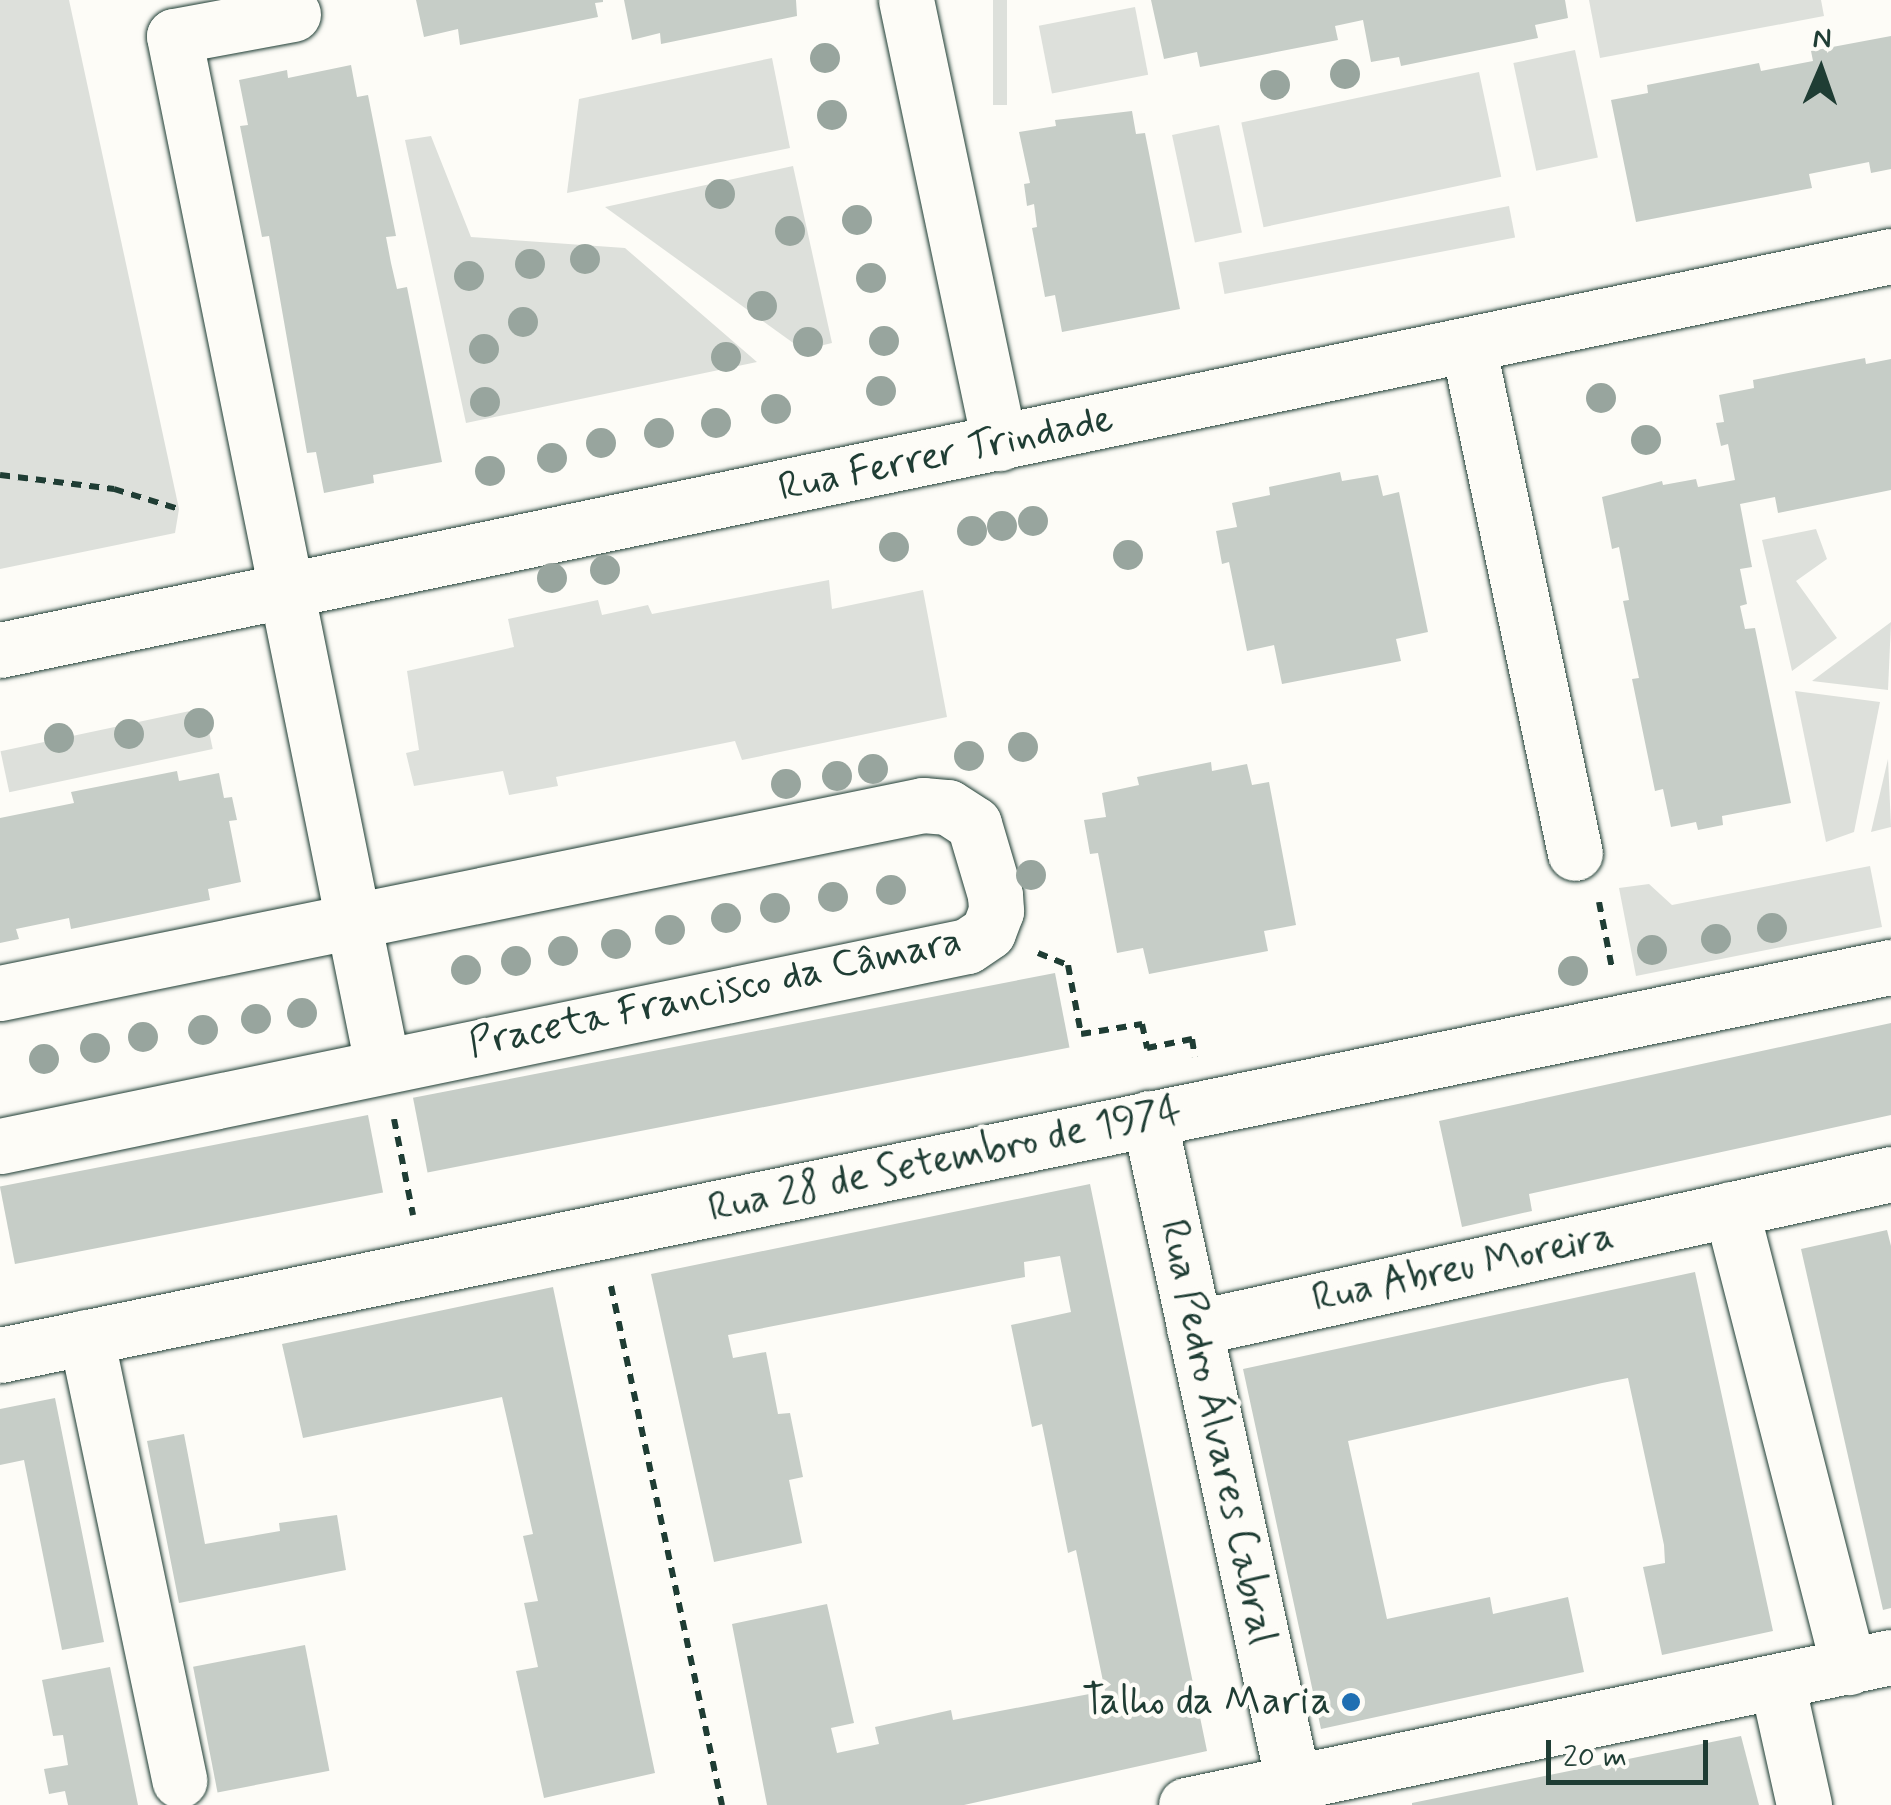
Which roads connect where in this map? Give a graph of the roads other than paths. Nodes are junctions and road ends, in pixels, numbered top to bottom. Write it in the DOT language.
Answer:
graph roads {
  1 [pos="906,0"];
  2 [pos="293,14"];
  3 [pos="1891,256"];
  4 [pos="1468,345"];
  5 [pos="999,443"];
  6 [pos="289,589"];
  7 [pos="0,650"];
  8 [pos="1574,853"];
  9 [pos="351,922"];
  10 [pos="1891,967"];
  11 [pos="0,994"];
  12 [pos="382,1064"];
  13 [pos="1148,1118"];
  14 [pos="0,1146"];
  15 [pos="1891,1174"];
  16 [pos="1732,1209"];
  17 [pos="1194,1328"];
  18 [pos="86,1337"];
  19 [pos="0,1355"];
  20 [pos="1870,1662"];
  21 [pos="1776,1683"];
  22 [pos="179,1780"];
  23 [pos="1295,1793"];
  24 [pos="1186,1805"];
  25 [pos="1804,1805"];
  1 -- 5 [label="street"];
  2 -- 6 [label="street"];
  3 -- 4 [label="street, Rua Ferrer Trindade"];
  4 -- 5 [label="street, Rua Ferrer Trindade"];
  4 -- 8 [label="street"];
  5 -- 6 [label="street, Rua Ferrer Trindade"];
  6 -- 7 [label="street, Rua Ferrer Trindade"];
  6 -- 9 [label="street"];
  9 -- 11 [label="street, Praceta Francisco da Câmara"];
  9 -- 12 [label="street"];
  9 -- 12 [label="street, Praceta Francisco da Câmara"];
  10 -- 13 [label="street, Rua 28 de Setembro de 1974"];
  12 -- 14 [label="street, Praceta Francisco da Câmara"];
  13 -- 17 [label="street, Rua Pedro Álvares Cabral"];
  13 -- 18 [label="street, Rua 28 de Setembro de 1974"];
  15 -- 16 [label="street, Rua Abreu Moreira"];
  16 -- 17 [label="street, Rua Abreu Moreira"];
  16 -- 20 [label="street"];
  17 -- 23 [label="street, Rua Pedro Álvares Cabral"];
  18 -- 19 [label="street, Rua 28 de Setembro de 1974"];
  18 -- 22 [label="street"];
  20 -- 21 [label="street"];
  21 -- 23 [label="street"];
  21 -- 25 [label="street"];
  23 -- 24 [label="street"];
}
